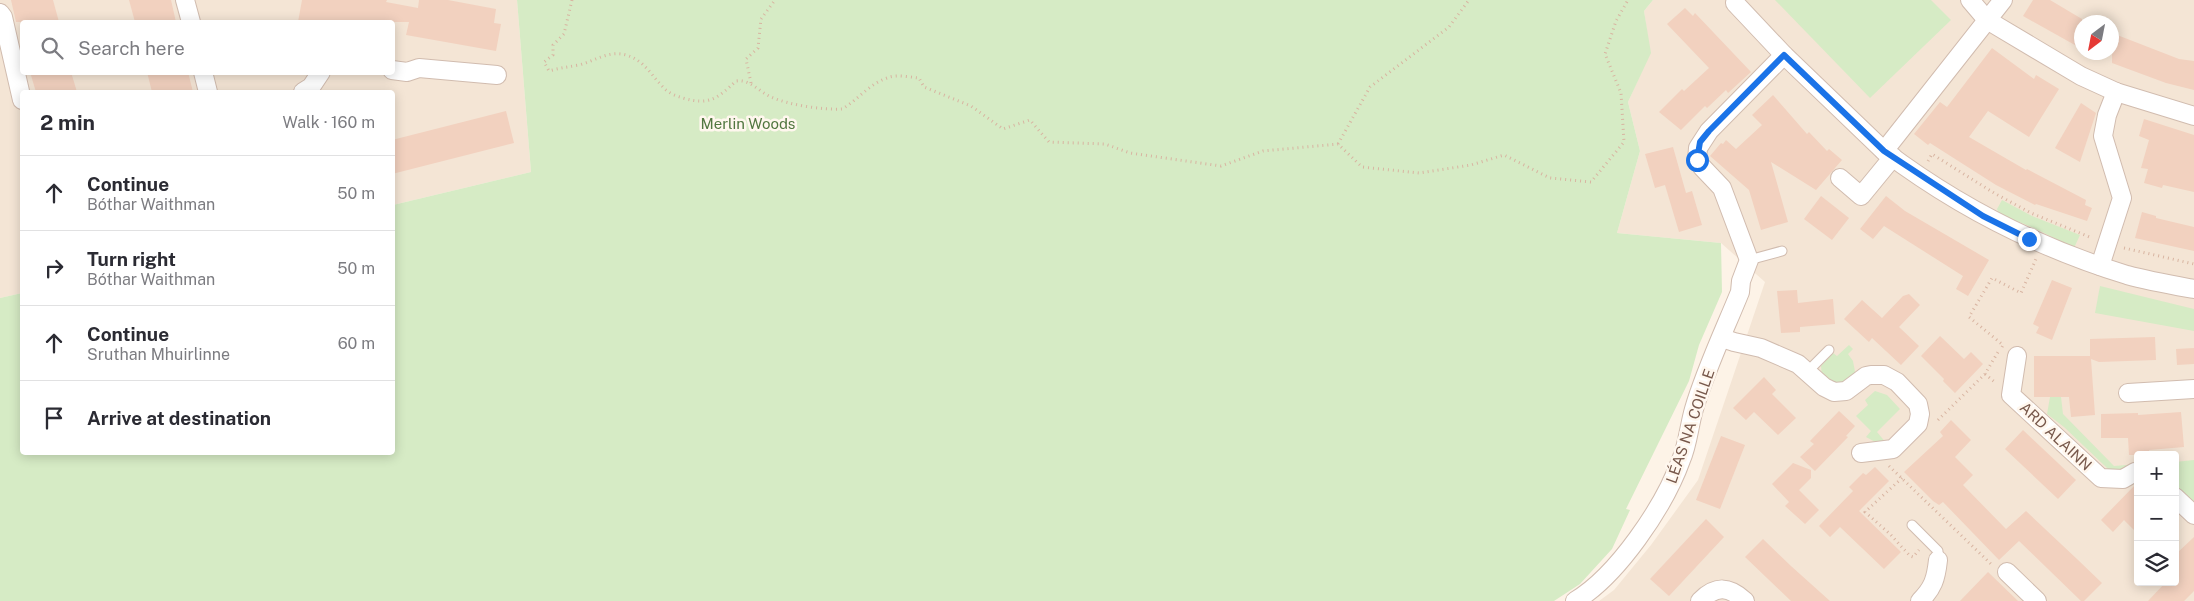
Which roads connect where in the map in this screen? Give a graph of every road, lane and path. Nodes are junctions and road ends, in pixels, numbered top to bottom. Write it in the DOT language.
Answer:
graph roads {
  1 [pos="185,0"];
  2 [pos="572,0"];
  3 [pos="775,0"];
  4 [pos="1469,0"];
  5 [pos="1628,0"];
  6 [pos="1970,0"];
  7 [pos="2003,0"];
  8 [pos="1735,3"];
  9 [pos="0,13"];
  10 [pos="190,20"];
  11 [pos="1988,20"];
  12 [pos="1784,55"];
  13 [pos="395,70"];
  14 [pos="204,75"];
  15 [pos="320,75"];
  16 [pos="497,75"];
  17 [pos="752,85"];
  18 [pos="208,90"];
  19 [pos="306,90"];
  20 [pos="20,91"];
  21 [pos="2116,92"];
  22 [pos="2194,116"];
  23 [pos="1338,144"];
  24 [pos="1888,154"];
  25 [pos="1923,168"];
  26 [pos="1840,178"];
  27 [pos="2042,244"];
  28 [pos="2107,244"];
  29 [pos="1782,251"];
  30 [pos="1749,260"];
  31 [pos="2194,264"];
  32 [pos="2100,266"];
  33 [pos="2194,289"];
  34 [pos="1722,338"];
  35 [pos="1829,350"];
  36 [pos="2018,356"];
  37 [pos="1808,371"];
  38 [pos="2194,390"];
  39 [pos="2128,394"];
  40 [pos="1920,419"];
  41 [pos="1868,453"];
  42 [pos="2134,473"];
  43 [pos="1902,478"];
  44 [pos="2179,502"];
  45 [pos="2194,515"];
  46 [pos="1912,524"];
  47 [pos="1928,540"];
  48 [pos="1938,560"];
  49 [pos="2007,572"];
  50 [pos="1575,601"];
  51 [pos="1700,601"];
  52 [pos="1744,601"];
  53 [pos="1920,601"];
  54 [pos="2037,601"];
  1 -- 10 [label="street"];
  2 -- 17 [label="path"];
  3 -- 17 [label="path"];
  4 -- 23 [label="path"];
  5 -- 23 [label="path"];
  6 -- 11 [label="street"];
  7 -- 11 [label="street"];
  8 -- 12 [label="street"];
  9 -- 20 [label="street"];
  11 -- 21 [label="street"];
  11 -- 24 [label="street"];
  12 -- 24 [label="street"];
  12 -- 30 [label="street"];
  13 -- 16 [label="street"];
  14 -- 18 [label="street"];
  15 -- 19 [label="street"];
  17 -- 23 [label="path"];
  21 -- 22 [label="street"];
  21 -- 28 [label="street"];
  24 -- 26 [label="street"];
  24 -- 27 [label="street"];
  25 -- 28 [label="path"];
  27 -- 32 [label="street"];
  27 -- 40 [label="path"];
  28 -- 31 [label="path"];
  28 -- 32 [label="street"];
  29 -- 30 [label="lane"];
  30 -- 34 [label="street, LÉAS NA COILLE"];
  32 -- 33 [label="street"];
  34 -- 37 [label="street"];
  34 -- 50 [label="street, LÉAS NA COILLE"];
  35 -- 37 [label="lane"];
  36 -- 42 [label="street, ARD ALAINN"];
  37 -- 40 [label="street"];
  38 -- 39 [label="street"];
  40 -- 41 [label="street"];
  41 -- 43 [label="path"];
  43 -- 47 [label="path"];
  43 -- 49 [label="path"];
  44 -- 45 [label="street"];
  46 -- 47 [label="lane"];
  47 -- 48 [label="lane"];
  48 -- 53 [label="street"];
  49 -- 54 [label="street"];
  51 -- 52 [label="street"];
}
